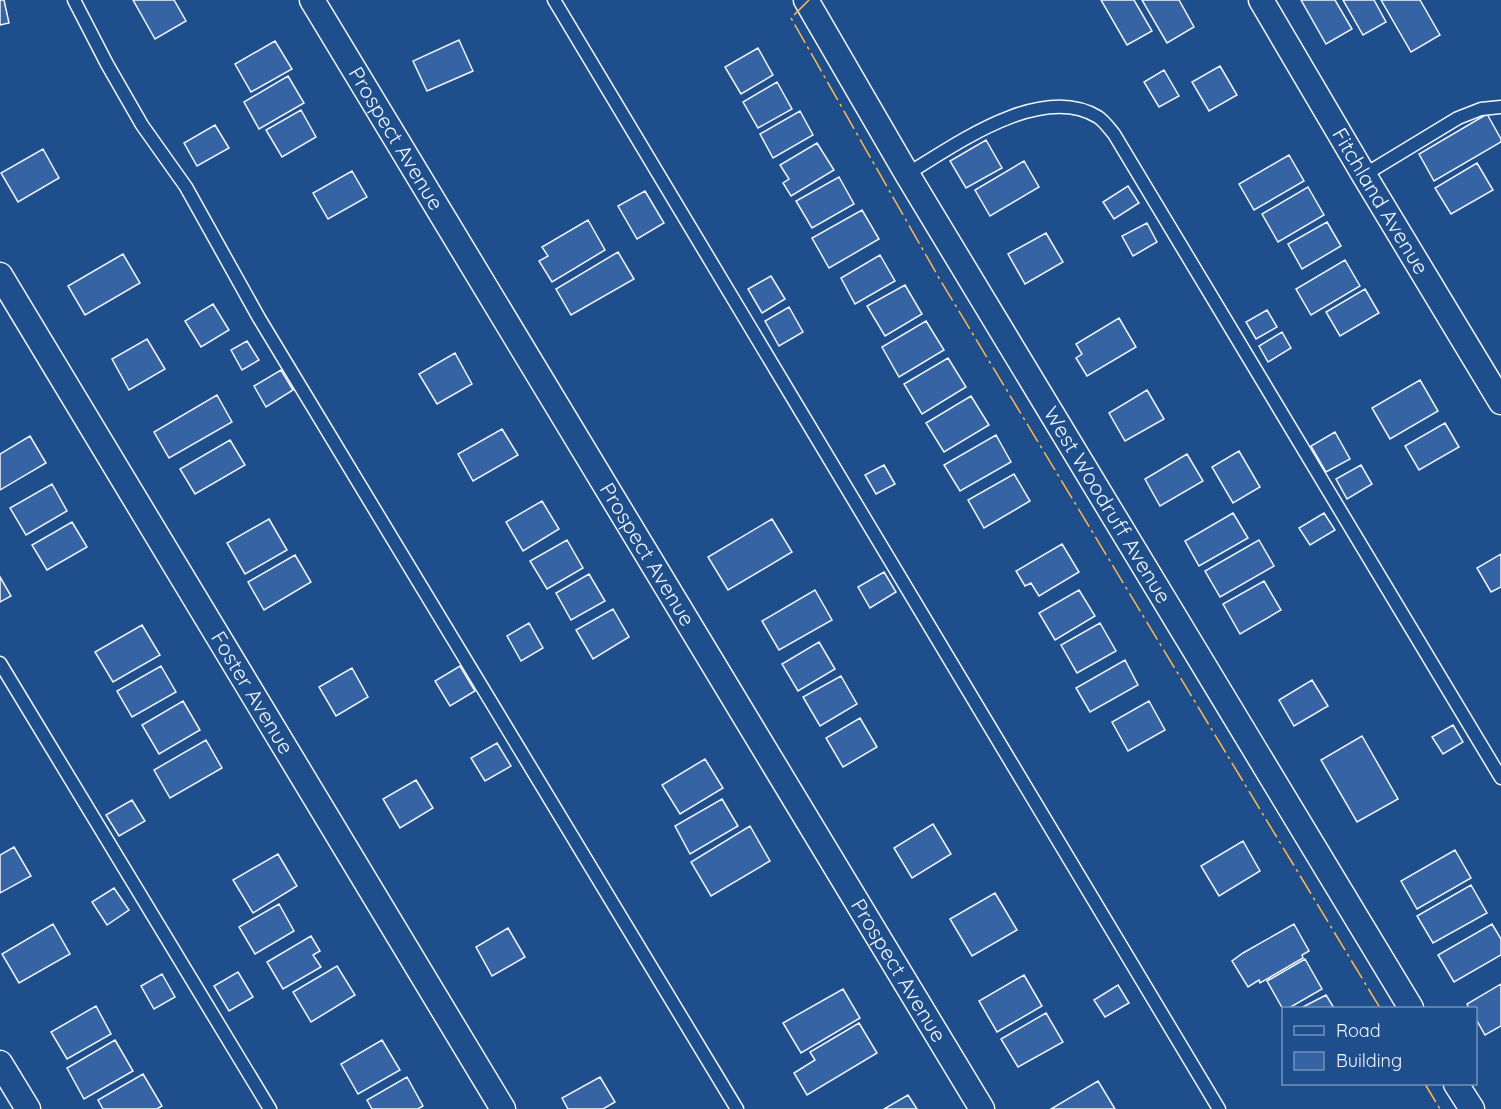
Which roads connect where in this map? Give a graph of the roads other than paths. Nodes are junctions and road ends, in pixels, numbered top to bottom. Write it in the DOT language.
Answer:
graph roads {
  1 [pos="74,0"];
  2 [pos="312,0"];
  3 [pos="554,0"];
  4 [pos="806,0"];
  5 [pos="1262,0"];
  6 [pos="1501,107"];
  7 [pos="907,174"];
  8 [pos="1364,175"];
  9 [pos="0,275"];
  10 [pos="1501,402"];
  11 [pos="0,663"];
  12 [pos="1501,778"];
  13 [pos="1410,1007"];
  14 [pos="0,1063"];
  15 [pos="1457,1085"];
  16 [pos="28,1109"];
  17 [pos="270,1109"];
  18 [pos="503,1109"];
  19 [pos="737,1109"];
  20 [pos="982,1109"];
  21 [pos="1219,1109"];
  22 [pos="1472,1109"];
  1 -- 19 [label="lane"];
  2 -- 20 [label="street, Prospect Avenue"];
  3 -- 21 [label="lane"];
  4 -- 7 [label="street, West Woodruff Avenue"];
  5 -- 8 [label="street, Fitchland Avenue"];
  6 -- 8 [label="lane"];
  7 -- 12 [label="lane"];
  7 -- 13 [label="street, West Woodruff Avenue"];
  8 -- 10 [label="street, Fitchland Avenue"];
  9 -- 18 [label="street, Foster Avenue"];
  11 -- 17 [label="lane"];
  14 -- 16 [label="street"];
  15 -- 22 [label="street"];
}
